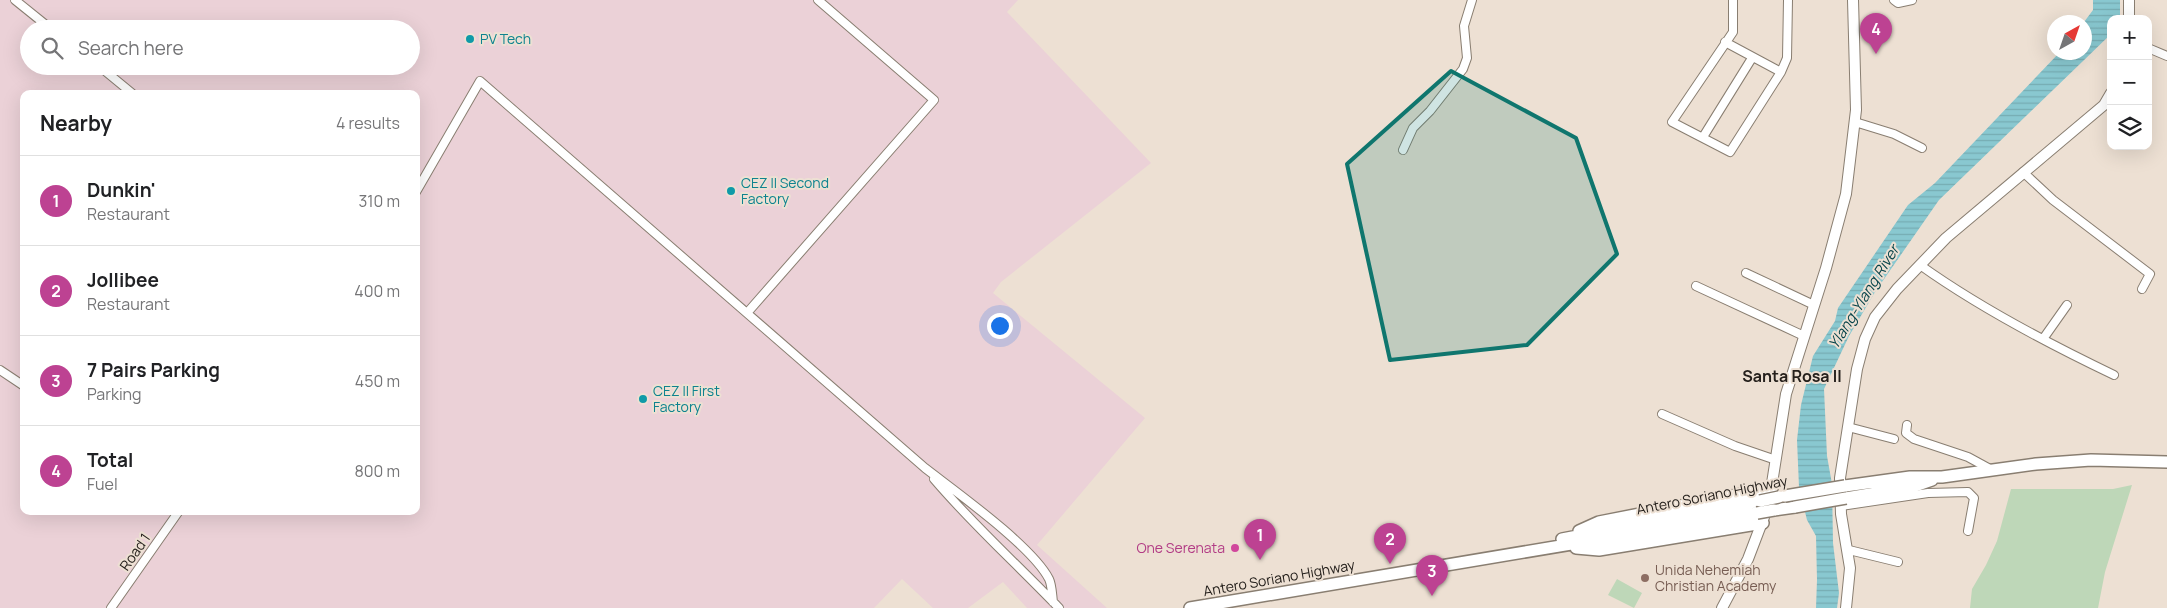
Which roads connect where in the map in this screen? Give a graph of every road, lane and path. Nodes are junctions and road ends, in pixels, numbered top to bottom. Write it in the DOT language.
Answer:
graph roads {
  1 [pos="15,0"];
  2 [pos="818,0"];
  3 [pos="1472,0"];
  4 [pos="1734,0"];
  5 [pos="1788,0"];
  6 [pos="1853,0"];
  7 [pos="1894,0"];
  8 [pos="1912,0"];
  9 [pos="2129,0"];
  10 [pos="2129,15"];
  11 [pos="40,20"];
  12 [pos="1725,42"];
  13 [pos="2152,50"];
  14 [pos="2167,56"];
  15 [pos="1752,58"];
  16 [pos="1781,72"];
  17 [pos="110,75"];
  18 [pos="128,90"];
  19 [pos="2107,100"];
  20 [pos="1855,122"];
  21 [pos="1703,138"];
  22 [pos="1922,148"];
  23 [pos="1403,150"];
  24 [pos="2023,172"];
  25 [pos="420,185"];
  26 [pos="1920,265"];
  27 [pos="1746,273"];
  28 [pos="1696,286"];
  29 [pos="2142,289"];
  30 [pos="1814,305"];
  31 [pos="2067,305"];
  32 [pos="747,312"];
  33 [pos="1804,336"];
  34 [pos="2043,339"];
  35 [pos="0,370"];
  36 [pos="2114,375"];
  37 [pos="20,383"];
  38 [pos="1662,414"];
  39 [pos="1907,425"];
  40 [pos="1848,427"];
  41 [pos="1894,439"];
  42 [pos="1776,460"];
  43 [pos="2167,462"];
  44 [pos="925,468"];
  45 [pos="1990,469"];
  46 [pos="1778,494"];
  47 [pos="1844,497"];
  48 [pos="176,515"];
  49 [pos="1760,518"];
  50 [pos="1968,531"];
  51 [pos="1559,543"];
  52 [pos="1849,550"];
  53 [pos="1898,562"];
  54 [pos="1056,605"];
  55 [pos="111,608"];
  56 [pos="1190,608"];
  57 [pos="1722,608"];
  58 [pos="1846,608"];
  1 -- 11 [label="street"];
  2 -- 32 [label="street"];
  3 -- 23 [label="street"];
  4 -- 12 [label="street"];
  5 -- 16 [label="street"];
  6 -- 20 [label="street"];
  7 -- 8 [label="street"];
  9 -- 10 [label="street"];
  12 -- 15 [label="street"];
  12 -- 21 [label="street"];
  13 -- 14 [label="street"];
  15 -- 16 [label="street"];
  15 -- 21 [label="street"];
  16 -- 21 [label="street"];
  17 -- 18 [label="street"];
  19 -- 24 [label="street"];
  20 -- 22 [label="street"];
  20 -- 30 [label="street"];
  24 -- 26 [label="street"];
  24 -- 29 [label="street"];
  25 -- 32 [label="street"];
  26 -- 34 [label="street"];
  26 -- 40 [label="street"];
  27 -- 30 [label="street"];
  28 -- 33 [label="street"];
  30 -- 33 [label="street"];
  31 -- 34 [label="street"];
  32 -- 44 [label="street"];
  33 -- 42 [label="street"];
  34 -- 36 [label="street"];
  35 -- 37 [label="street"];
  38 -- 42 [label="street"];
  39 -- 45 [label="street"];
  40 -- 41 [label="street"];
  40 -- 47 [label="street"];
  42 -- 46 [label="street"];
  43 -- 45 [label="main road, Antero Soriano Highway"];
  44 -- 54 [label="street"];
  44 -- 54 [label="street"];
  45 -- 47 [label="main road, Antero Soriano Highway"];
  46 -- 47 [label="main road, Antero Soriano Highway, bridge"];
  46 -- 49 [label="street"];
  46 -- 51 [label="main road, Antero Soriano Highway, bridge"];
  46 -- 51 [label="main road"];
  47 -- 49 [label="main road, Antero Soriano Highway, bridge"];
  47 -- 50 [label="street"];
  47 -- 52 [label="street"];
  48 -- 55 [label="street, Road 1"];
  49 -- 51 [label="main road, Antero Soriano Highway"];
  49 -- 57 [label="street"];
  51 -- 56 [label="main road, Antero Soriano Highway"];
  52 -- 53 [label="street"];
  52 -- 58 [label="street"];
}
